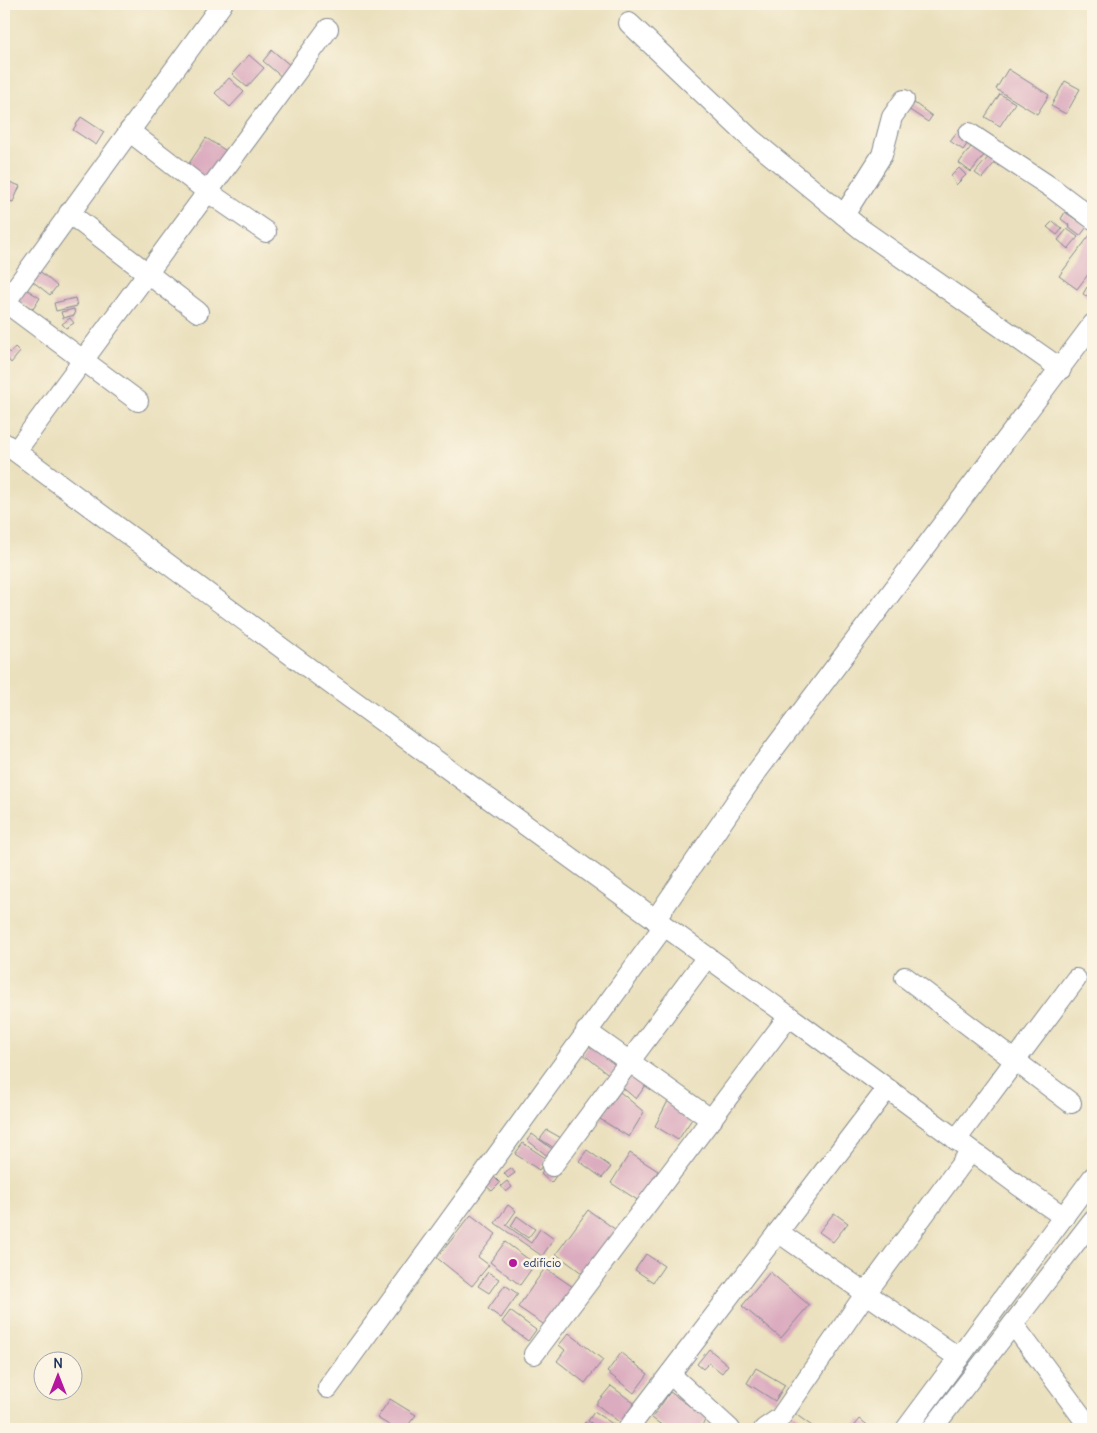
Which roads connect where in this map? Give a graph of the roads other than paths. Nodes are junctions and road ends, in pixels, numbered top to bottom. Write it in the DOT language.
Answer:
graph roads {
  1 [pos="222,4"];
  2 [pos="629,23"];
  3 [pos="328,29"];
  4 [pos="904,100"];
  5 [pos="129,132"];
  6 [pos="969,132"];
  7 [pos="208,192"];
  8 [pos="70,213"];
  9 [pos="844,215"];
  10 [pos="1093,219"];
  11 [pos="266,232"];
  12 [pos="147,274"];
  13 [pos="4,303"];
  14 [pos="198,312"];
  15 [pos="1093,324"];
  16 [pos="84,360"];
  17 [pos="1061,369"];
  18 [pos="138,400"];
  19 [pos="10,447"];
  20 [pos="659,923"];
  21 [pos="707,957"];
  22 [pos="905,978"];
  23 [pos="1076,979"];
  24 [pos="789,1016"];
  25 [pos="586,1031"];
  26 [pos="1015,1061"];
  27 [pos="629,1062"];
  28 [pos="888,1089"];
  29 [pos="1072,1103"];
  30 [pos="712,1120"];
  31 [pos="963,1145"];
  32 [pos="552,1166"];
  33 [pos="1093,1176"];
  34 [pos="1064,1217"];
  35 [pos="1093,1220"];
  36 [pos="778,1232"];
  37 [pos="866,1293"];
  38 [pos="1013,1324"];
  39 [pos="534,1354"];
  40 [pos="959,1358"];
  41 [pos="670,1374"];
  42 [pos="328,1388"];
  43 [pos="947,1391"];
  44 [pos="628,1429"];
  45 [pos="730,1429"];
  46 [pos="764,1429"];
  47 [pos="906,1429"];
  48 [pos="932,1429"];
  49 [pos="1091,1429"];
  1 -- 5 [label="street"];
  2 -- 9 [label="street"];
  3 -- 7 [label="street"];
  4 -- 9 [label="street"];
  5 -- 7 [label="street"];
  5 -- 8 [label="street"];
  6 -- 10 [label="street"];
  7 -- 11 [label="street"];
  7 -- 12 [label="street"];
  8 -- 12 [label="street"];
  8 -- 13 [label="street"];
  9 -- 17 [label="street"];
  12 -- 14 [label="street"];
  12 -- 16 [label="street"];
  13 -- 16 [label="street"];
  15 -- 17 [label="street"];
  16 -- 18 [label="street"];
  16 -- 19 [label="street"];
  17 -- 20 [label="street"];
  19 -- 20 [label="street"];
  20 -- 21 [label="street"];
  20 -- 25 [label="street"];
  21 -- 24 [label="street"];
  21 -- 27 [label="street"];
  22 -- 26 [label="street"];
  23 -- 26 [label="street"];
  24 -- 28 [label="street"];
  24 -- 30 [label="street"];
  25 -- 27 [label="street"];
  25 -- 42 [label="street"];
  26 -- 29 [label="street"];
  26 -- 31 [label="street"];
  27 -- 30 [label="street"];
  27 -- 32 [label="street"];
  28 -- 31 [label="street"];
  28 -- 36 [label="street"];
  30 -- 39 [label="street"];
  31 -- 34 [label="street"];
  31 -- 37 [label="street"];
  33 -- 34 [label="street"];
  34 -- 40 [label="street"];
  35 -- 38 [label="street"];
  36 -- 37 [label="street"];
  36 -- 41 [label="street"];
  37 -- 40 [label="street"];
  37 -- 46 [label="street"];
  38 -- 43 [label="street"];
  38 -- 49 [label="street"];
  40 -- 43 [label="street"];
  41 -- 44 [label="street"];
  41 -- 45 [label="street"];
  43 -- 47 [label="street"];
  43 -- 48 [label="street"];
}
